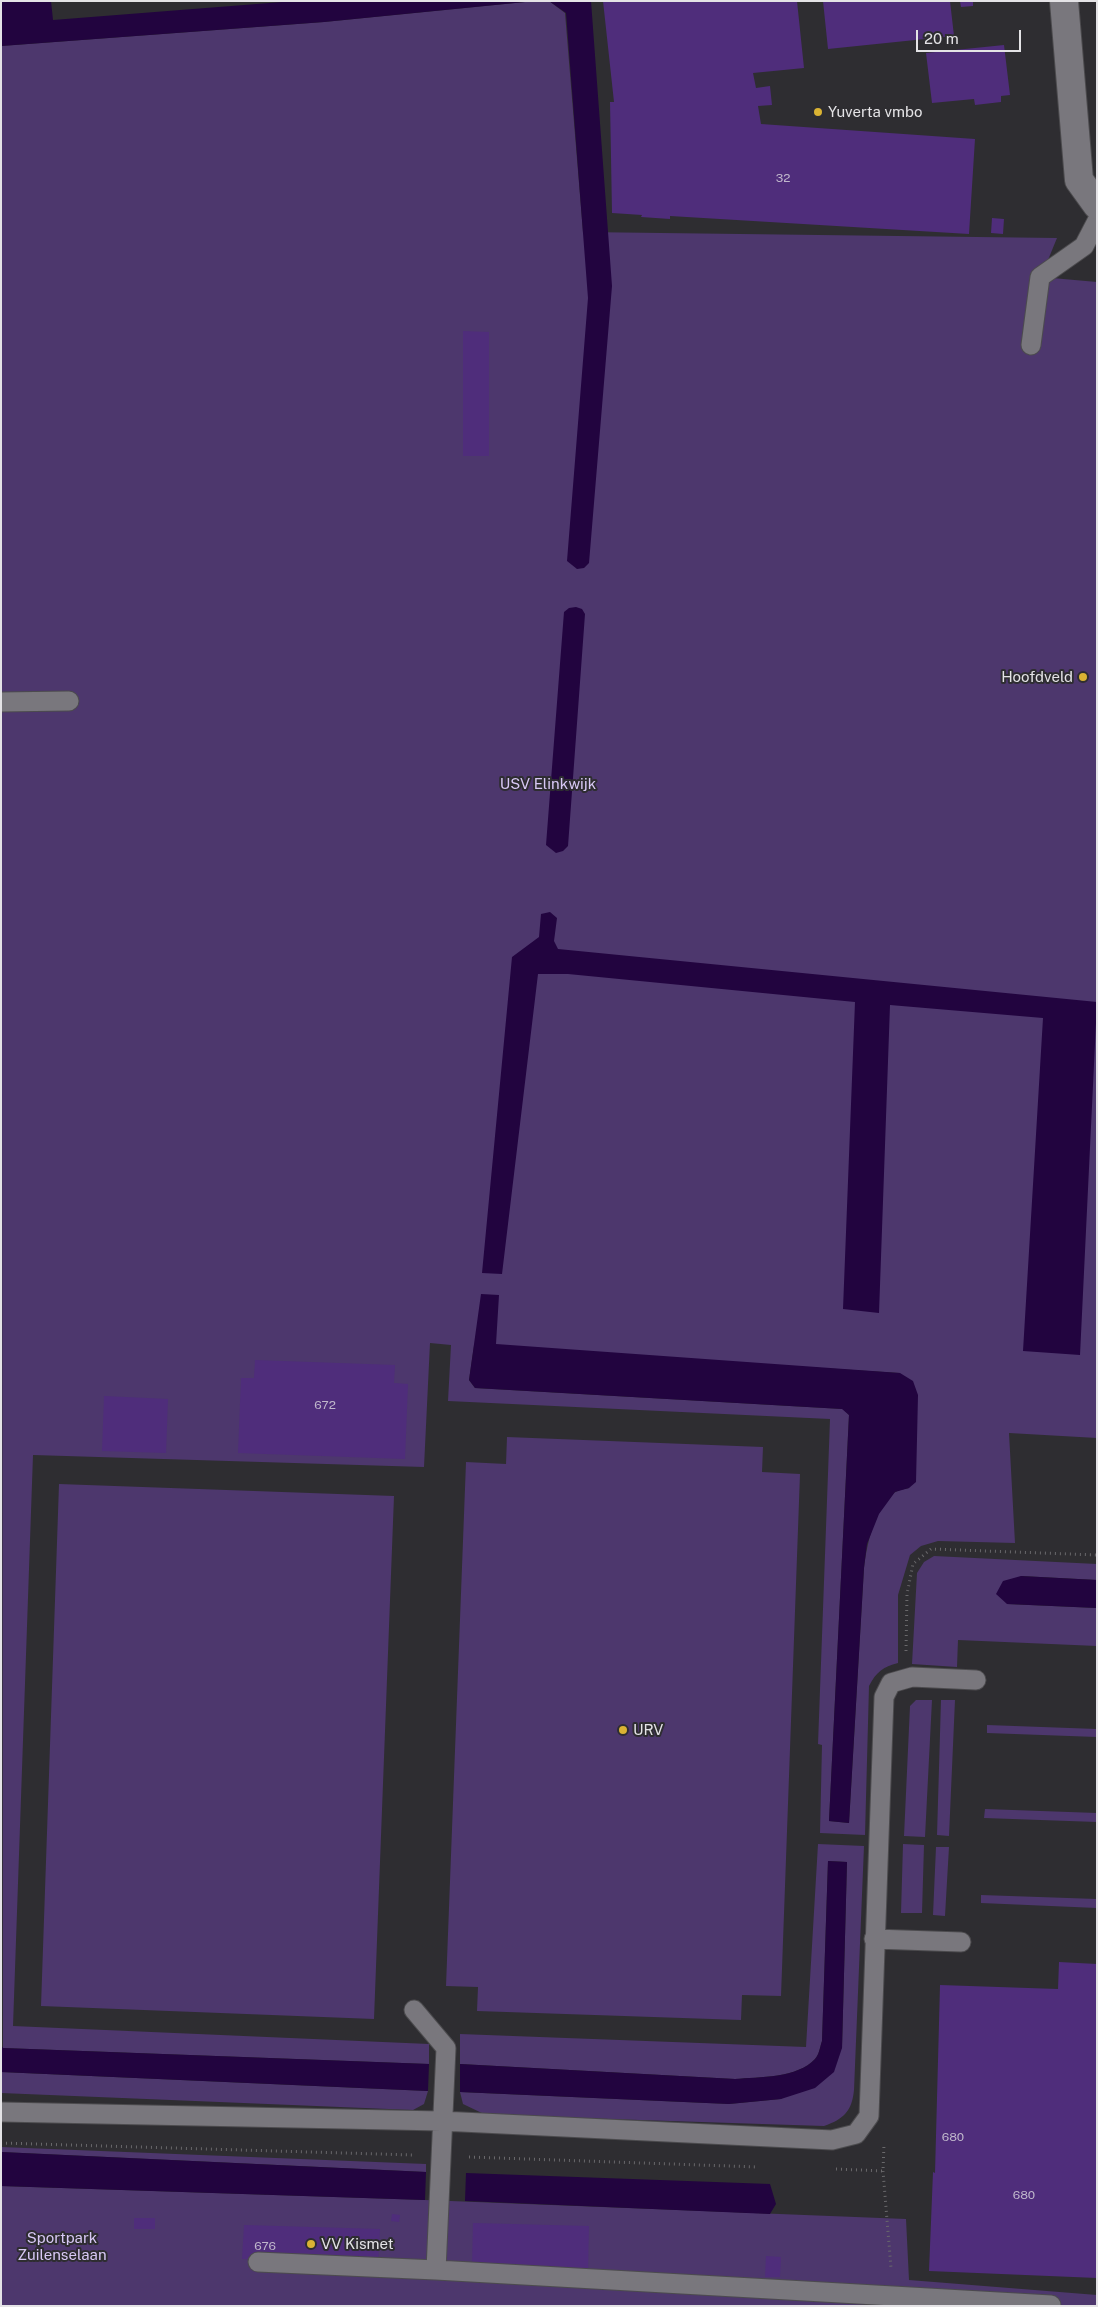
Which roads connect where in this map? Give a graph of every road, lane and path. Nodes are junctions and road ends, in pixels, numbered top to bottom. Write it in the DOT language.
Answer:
graph roads {
  1 [pos="1064,1"];
  2 [pos="1097,205"];
  3 [pos="1097,222"];
  4 [pos="1031,345"];
  5 [pos="69,701"];
  6 [pos="1,702"];
  7 [pos="1097,1555"];
  8 [pos="905,1679"];
  9 [pos="976,1680"];
  10 [pos="874,1939"];
  11 [pos="961,1942"];
  12 [pos="414,2010"];
  13 [pos="1,2112"];
  14 [pos="441,2121"];
  15 [pos="884,2142"];
  16 [pos="1,2143"];
  17 [pos="440,2156"];
  18 [pos="765,2167"];
  19 [pos="834,2169"];
  20 [pos="883,2171"];
  21 [pos="258,2262"];
  22 [pos="436,2270"];
  23 [pos="893,2296"];
  24 [pos="1051,2305"];
  1 -- 2 [label="street"];
  3 -- 4 [label="lane"];
  5 -- 6 [label="lane"];
  7 -- 8 [label="path"];
  8 -- 9 [label="lane"];
  8 -- 10 [label="lane"];
  10 -- 11 [label="lane"];
  10 -- 14 [label="lane"];
  12 -- 14 [label="lane"];
  13 -- 14 [label="lane"];
  14 -- 17 [label="lane"];
  15 -- 20 [label="path"];
  16 -- 17 [label="path"];
  17 -- 18 [label="path"];
  17 -- 22 [label="lane"];
  19 -- 20 [label="path"];
  20 -- 23 [label="path"];
  21 -- 22 [label="lane"];
  22 -- 23 [label="lane"];
  23 -- 24 [label="lane"];
}
